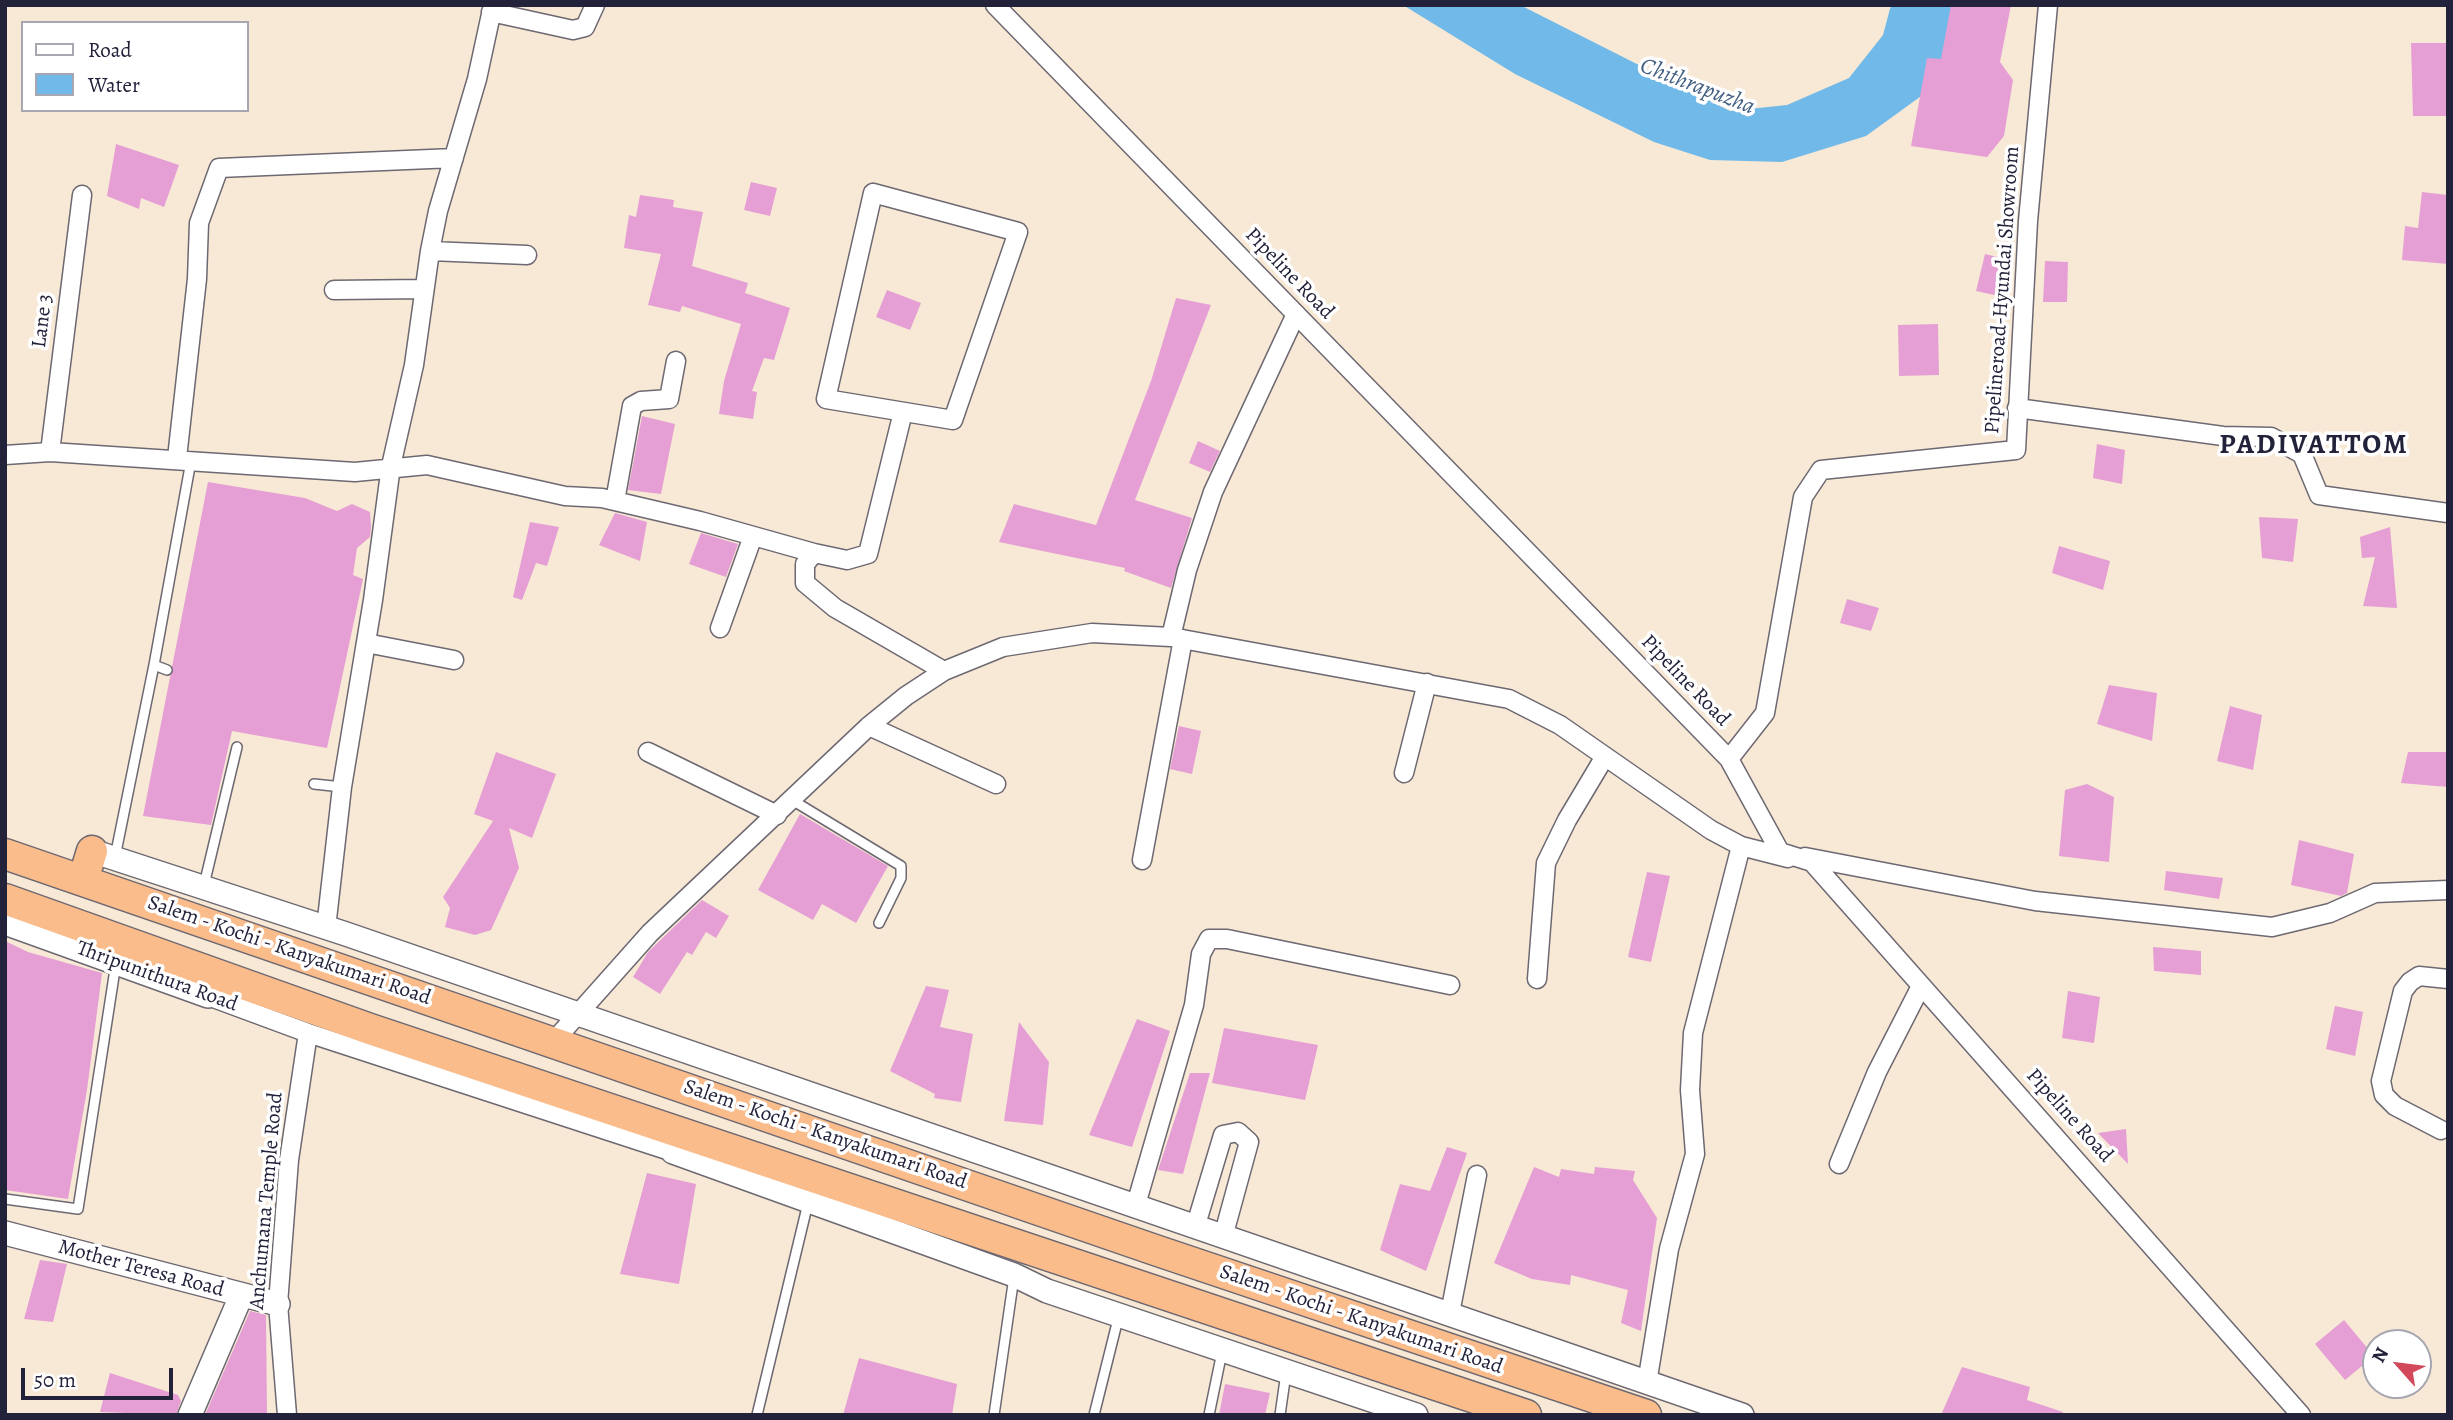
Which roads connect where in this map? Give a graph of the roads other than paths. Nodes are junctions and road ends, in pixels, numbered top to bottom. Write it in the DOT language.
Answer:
graph roads {
  1 [pos="595,5"];
  2 [pos="995,5"];
  3 [pos="2048,5"];
  4 [pos="492,9"];
  5 [pos="454,158"];
  6 [pos="82,195"];
  7 [pos="430,251"];
  8 [pos="527,255"];
  9 [pos="424,289"];
  10 [pos="334,290"];
  11 [pos="1296,314"];
  12 [pos="676,361"];
  13 [pos="2017,408"];
  14 [pos="903,412"];
  15 [pos="50,452"];
  16 [pos="5,455"];
  17 [pos="184,459"];
  18 [pos="391,466"];
  19 [pos="615,502"];
  20 [pos="2448,513"];
  21 [pos="752,536"];
  22 [pos="814,554"];
  23 [pos="720,628"];
  24 [pos="1177,638"];
  25 [pos="366,643"];
  26 [pos="454,660"];
  27 [pos="154,665"];
  28 [pos="167,670"];
  29 [pos="943,671"];
  30 [pos="1427,683"];
  31 [pos="869,726"];
  32 [pos="237,747"];
  33 [pos="648,752"];
  34 [pos="1604,758"];
  35 [pos="1729,759"];
  36 [pos="1404,773"];
  37 [pos="996,783"];
  38 [pos="314,784"];
  39 [pos="342,787"];
  40 [pos="792,800"];
  41 [pos="777,815"];
  42 [pos="1741,846"];
  43 [pos="1780,852"];
  44 [pos="5,854"];
  45 [pos="103,856"];
  46 [pos="1142,860"];
  47 [pos="1812,862"];
  48 [pos="83,880"];
  49 [pos="203,888"];
  50 [pos="2448,890"];
  51 [pos="5,899"];
  52 [pos="5,923"];
  53 [pos="879,923"];
  54 [pos="326,928"];
  55 [pos="116,962"];
  56 [pos="1537,979"];
  57 [pos="2448,979"];
  58 [pos="212,985"];
  59 [pos="1450,985"];
  60 [pos="1921,986"];
  61 [pos="575,1015"];
  62 [pos="308,1033"];
  63 [pos="553,1042"];
  64 [pos="2441,1130"];
  65 [pos="838,1139"];
  66 [pos="673,1152"];
  67 [pos="1839,1164"];
  68 [pos="1477,1175"];
  69 [pos="815,1190"];
  70 [pos="1098,1195"];
  71 [pos="5,1199"];
  72 [pos="1135,1208"];
  73 [pos="1087,1226"];
  74 [pos="1195,1228"];
  75 [pos="5,1233"];
  76 [pos="1223,1237"];
  77 [pos="1014,1275"];
  78 [pos="241,1296"];
  79 [pos="278,1304"];
  80 [pos="1119,1313"];
  81 [pos="1450,1313"];
  82 [pos="1273,1330"];
  83 [pos="1223,1352"];
  84 [pos="1262,1364"];
  85 [pos="1286,1374"];
  86 [pos="1647,1383"];
  87 [pos="190,1415"];
  88 [pos="286,1415"];
  89 [pos="757,1415"];
  90 [pos="994,1415"];
  91 [pos="1094,1415"];
  92 [pos="1209,1415"];
  93 [pos="1280,1415"];
  94 [pos="1416,1415"];
  95 [pos="1526,1415"];
  96 [pos="1646,1415"];
  97 [pos="1742,1415"];
  98 [pos="2301,1415"];
  1 -- 4 [label="street"];
  2 -- 11 [label="street, Pipeline Road"];
  3 -- 13 [label="street, Pipelineroad-Hyundai Showroom"];
  4 -- 5 [label="street"];
  5 -- 7 [label="street"];
  5 -- 17 [label="street"];
  6 -- 15 [label="street, Lane 3"];
  7 -- 8 [label="street"];
  7 -- 9 [label="street"];
  9 -- 10 [label="street"];
  9 -- 18 [label="street"];
  11 -- 24 [label="street"];
  11 -- 35 [label="street, Pipeline Road"];
  12 -- 19 [label="street"];
  13 -- 20 [label="street"];
  13 -- 35 [label="street, Pipelineroad-Hyundai Showroom"];
  14 -- 14 [label="street"];
  14 -- 22 [label="street"];
  15 -- 16 [label="street"];
  15 -- 17 [label="street"];
  17 -- 18 [label="street"];
  17 -- 27 [label="lane"];
  18 -- 19 [label="street"];
  18 -- 25 [label="street"];
  19 -- 21 [label="street"];
  21 -- 22 [label="street"];
  21 -- 23 [label="street"];
  22 -- 29 [label="street"];
  24 -- 29 [label="street"];
  24 -- 30 [label="street"];
  24 -- 46 [label="street"];
  25 -- 26 [label="street"];
  25 -- 39 [label="street"];
  27 -- 28 [label="lane"];
  27 -- 45 [label="lane"];
  29 -- 31 [label="street"];
  30 -- 34 [label="street"];
  30 -- 36 [label="street"];
  31 -- 37 [label="street"];
  31 -- 40 [label="street"];
  32 -- 49 [label="lane"];
  33 -- 41 [label="street"];
  34 -- 42 [label="street"];
  34 -- 56 [label="street"];
  35 -- 43 [label="street, Pipeline Road"];
  38 -- 39 [label="lane"];
  39 -- 54 [label="street"];
  40 -- 41 [label="street"];
  40 -- 53 [label="lane"];
  41 -- 61 [label="street"];
  42 -- 47 [label="street"];
  42 -- 86 [label="street"];
  43 -- 47 [label="street"];
  43 -- 50 [label="street"];
  44 -- 48 [label="highway, Salem - Kochi - Kanyakumari Road"];
  45 -- 48 [label="highway"];
  45 -- 49 [label="street"];
  47 -- 60 [label="street, Pipeline Road"];
  48 -- 63 [label="highway, Salem - Kochi - Kanyakumari Road"];
  49 -- 54 [label="street"];
  51 -- 58 [label="highway, Salem - Kochi - Kanyakumari Road"];
  52 -- 55 [label="street, Thripunithura Road"];
  54 -- 61 [label="street"];
  55 -- 58 [label="street, Thripunithura Road"];
  55 -- 71 [label="lane"];
  57 -- 64 [label="street"];
  58 -- 62 [label="street, Thripunithura Road"];
  58 -- 69 [label="highway, Salem - Kochi - Kanyakumari Road"];
  59 -- 72 [label="street"];
  60 -- 67 [label="street"];
  60 -- 98 [label="street, Pipeline Road"];
  61 -- 63 [label="street"];
  61 -- 70 [label="street"];
  62 -- 66 [label="street, Thripunithura Road"];
  62 -- 79 [label="street, Anchumana Temple Road"];
  63 -- 65 [label="highway, Salem - Kochi - Kanyakumari Road"];
  65 -- 69 [label="highway"];
  65 -- 73 [label="highway, Salem - Kochi - Kanyakumari Road"];
  66 -- 69 [label="street"];
  68 -- 81 [label="street"];
  69 -- 77 [label="street"];
  69 -- 82 [label="highway, Salem - Kochi - Kanyakumari Road"];
  69 -- 89 [label="lane"];
  70 -- 72 [label="street"];
  70 -- 73 [label="street"];
  72 -- 74 [label="street"];
  73 -- 96 [label="highway, Salem - Kochi - Kanyakumari Road"];
  74 -- 76 [label="street"];
  74 -- 76 [label="street"];
  75 -- 78 [label="street, Mother Teresa Road"];
  76 -- 81 [label="street"];
  77 -- 80 [label="street"];
  77 -- 90 [label="lane"];
  78 -- 79 [label="street, Mother Teresa Road"];
  78 -- 87 [label="street"];
  79 -- 88 [label="street, Anchumana Temple Road"];
  80 -- 83 [label="street"];
  80 -- 91 [label="lane"];
  81 -- 86 [label="street"];
  82 -- 84 [label="street"];
  82 -- 95 [label="highway, Salem - Kochi - Kanyakumari Road"];
  83 -- 84 [label="street"];
  83 -- 92 [label="lane"];
  84 -- 85 [label="street"];
  85 -- 93 [label="lane"];
  85 -- 94 [label="street"];
  86 -- 97 [label="street"];
}
